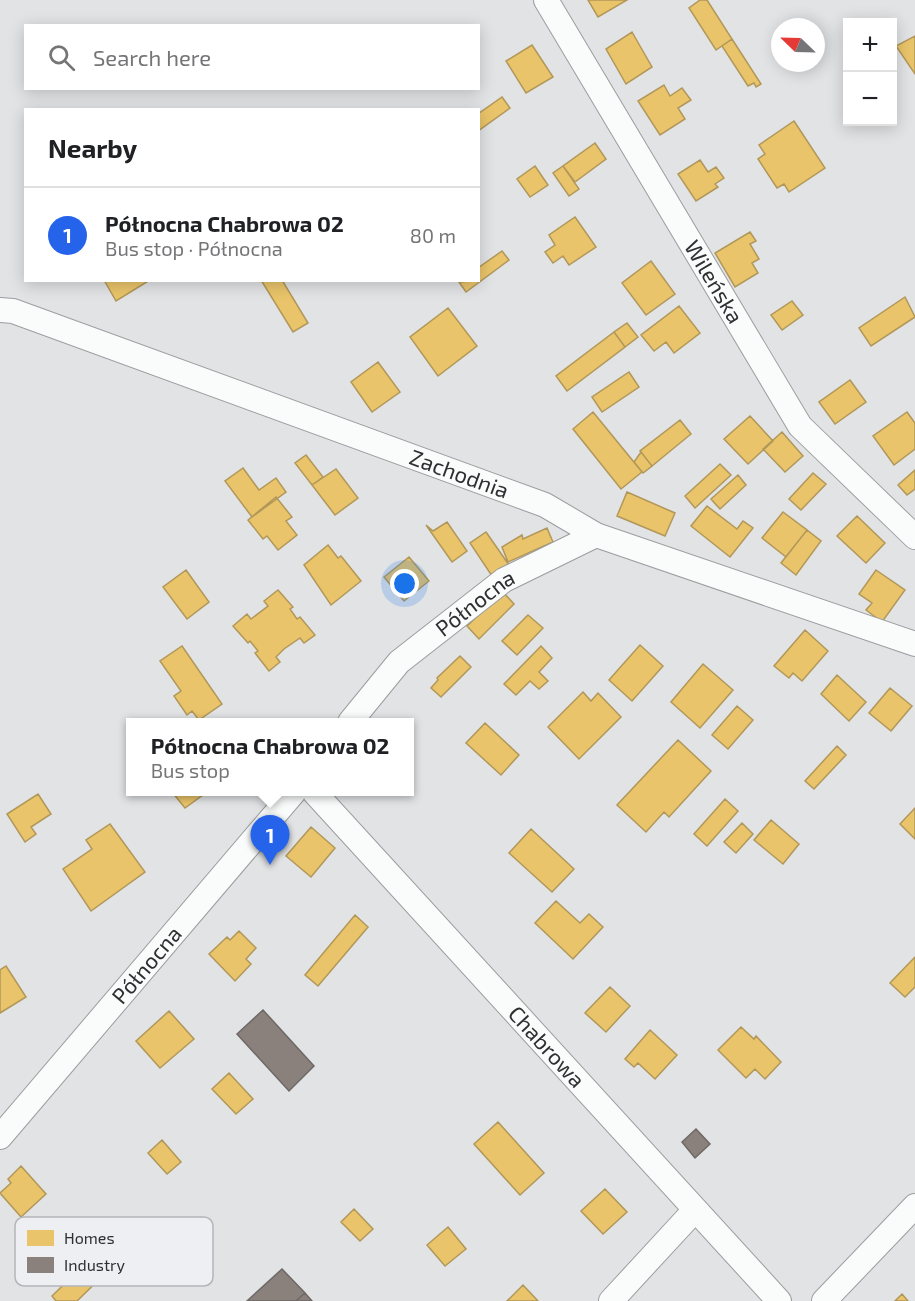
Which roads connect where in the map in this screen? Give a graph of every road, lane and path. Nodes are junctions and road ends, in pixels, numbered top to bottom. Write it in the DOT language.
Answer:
graph roads {
  1 [pos="546,0"];
  2 [pos="0,310"];
  3 [pos="596,535"];
  4 [pos="915,537"];
  5 [pos="915,645"];
  6 [pos="354,718"];
  7 [pos="291,796"];
  8 [pos="318,796"];
  9 [pos="0,1137"];
  10 [pos="915,1206"];
  11 [pos="694,1211"];
  12 [pos="610,1301"];
  13 [pos="779,1301"];
  14 [pos="824,1301"];
  1 -- 4 [label="street, Wileńska"];
  2 -- 3 [label="street, Zachodnia"];
  3 -- 5 [label="street, Zachodnia"];
  3 -- 6 [label="street, Północna"];
  7 -- 9 [label="street, Północna"];
  8 -- 11 [label="street, Chabrowa"];
  10 -- 14 [label="street"];
  11 -- 12 [label="street"];
  11 -- 13 [label="street, Chabrowa"];
}
